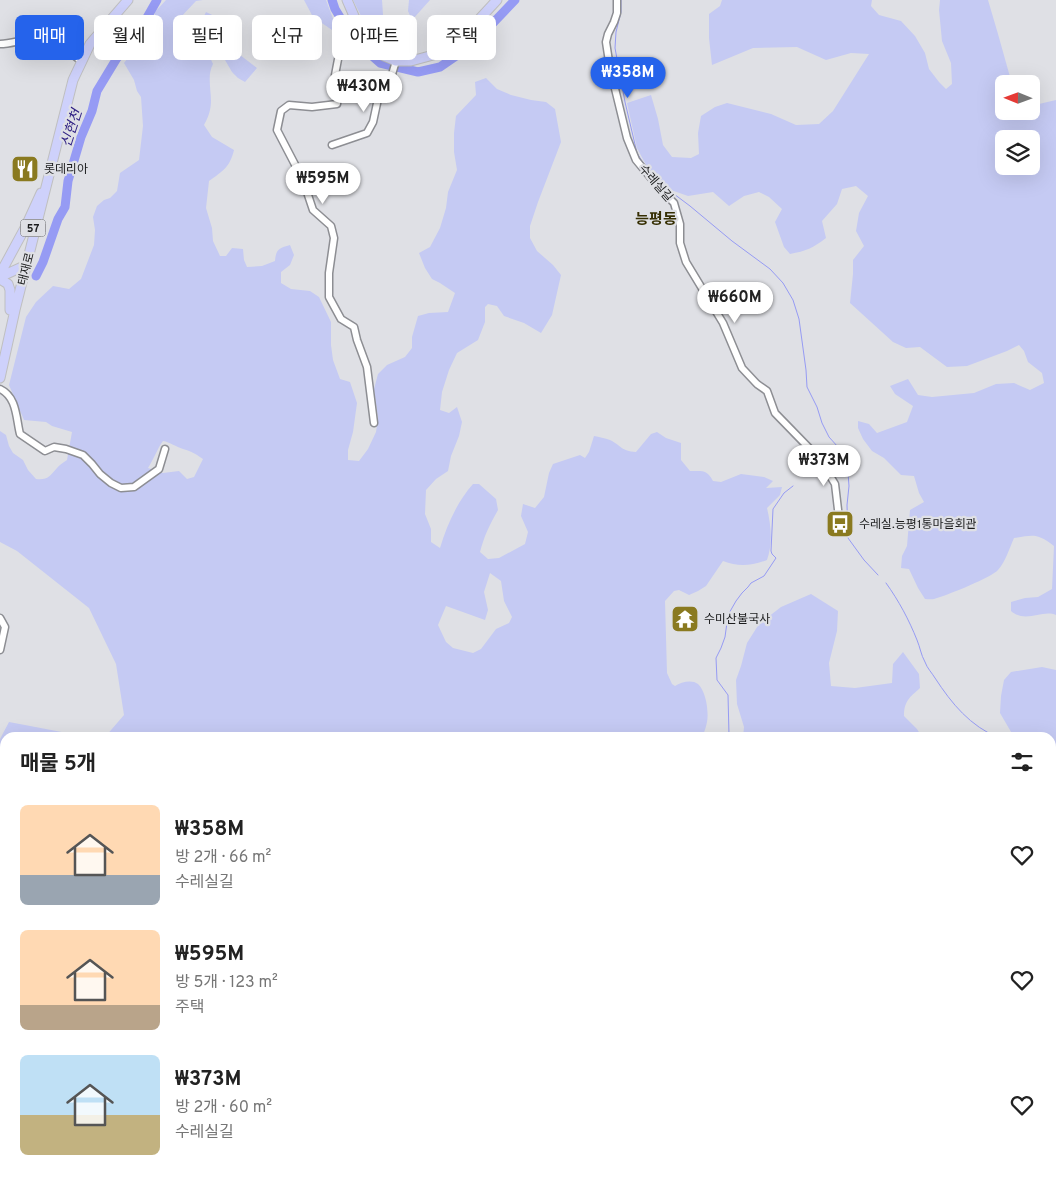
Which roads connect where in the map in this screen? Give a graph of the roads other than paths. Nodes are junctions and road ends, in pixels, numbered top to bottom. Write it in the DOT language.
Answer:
graph roads {
  1 [pos="123,0"];
  2 [pos="128,0"];
  3 [pos="347,0"];
  4 [pos="497,0"];
  5 [pos="617,0"];
  6 [pos="351,15"];
  7 [pos="15,42"];
  8 [pos="0,44"];
  9 [pos="84,51"];
  10 [pos="80,60"];
  11 [pos="338,60"];
  12 [pos="396,61"];
  13 [pos="332,145"];
  14 [pos="43,188"];
  15 [pos="24,268"];
  16 [pos="0,276"];
  17 [pos="10,310"];
  18 [pos="0,358"];
  19 [pos="0,378"];
  20 [pos="0,389"];
  21 [pos="374,423"];
  22 [pos="165,449"];
  23 [pos="834,528"];
  24 [pos="0,618"];
  25 [pos="0,650"];
  1 -- 9 [label="main road, 태재로 / 57"];
  2 -- 15 [label="main road, 태재로 / 57"];
  3 -- 6 [label="main road"];
  4 -- 12 [label="main road"];
  5 -- 23 [label="street, 수레실길"];
  7 -- 8 [label="street"];
  10 -- 14 [label="main road, 태재로 / 57"];
  11 -- 21 [label="street"];
  12 -- 13 [label="street"];
  14 -- 15 [label="main road, 태재로 / 57"];
  14 -- 16 [label="main road"];
  15 -- 16 [label="main road"];
  15 -- 17 [label="main road, 태재로 / 57"];
  15 -- 19 [label="main road, 태재로 / 57"];
  16 -- 17 [label="main road"];
  17 -- 18 [label="main road, 태재로 / 57"];
  20 -- 22 [label="street"];
  24 -- 25 [label="street"];
}
